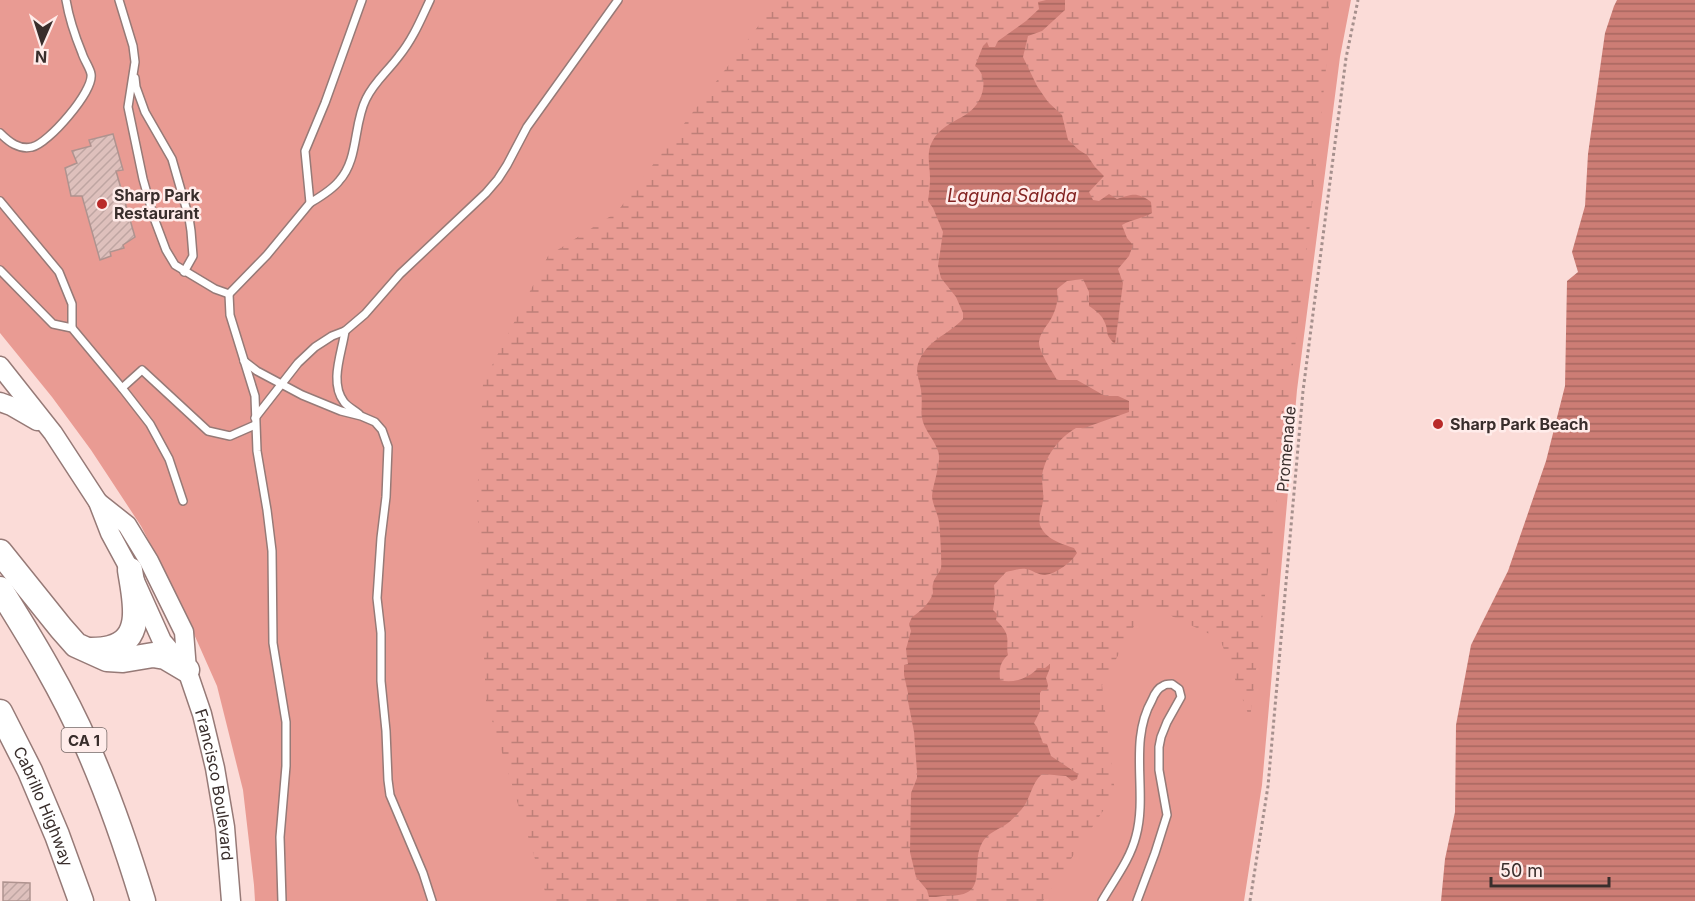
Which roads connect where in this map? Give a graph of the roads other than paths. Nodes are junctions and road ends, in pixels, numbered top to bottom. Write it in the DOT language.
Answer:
graph roads {
  1 [pos="66,0"];
  2 [pos="119,0"];
  3 [pos="362,0"];
  4 [pos="430,0"];
  5 [pos="618,0"];
  6 [pos="135,73"];
  7 [pos="0,133"];
  8 [pos="0,201"];
  9 [pos="310,203"];
  10 [pos="0,270"];
  11 [pos="184,272"];
  12 [pos="229,294"];
  13 [pos="72,328"];
  14 [pos="345,331"];
  15 [pos="244,361"];
  16 [pos="0,366"];
  17 [pos="282,384"];
  18 [pos="122,388"];
  19 [pos="0,402"];
  20 [pos="361,416"];
  21 [pos="255,422"];
  22 [pos="53,433"];
  23 [pos="183,501"];
  24 [pos="99,502"];
  25 [pos="0,552"];
  26 [pos="130,570"];
  27 [pos="0,589"];
  28 [pos="88,651"];
  29 [pos="187,670"];
  30 [pos="0,712"];
  31 [pos="81,901"];
  32 [pos="143,901"];
  33 [pos="231,901"];
  34 [pos="282,901"];
  35 [pos="432,901"];
  36 [pos="1102,901"];
  37 [pos="1137,901"];
  1 -- 7 [label="lane"];
  2 -- 6 [label="lane"];
  3 -- 9 [label="lane"];
  4 -- 9 [label="lane"];
  5 -- 14 [label="lane"];
  6 -- 11 [label="lane"];
  6 -- 11 [label="lane"];
  8 -- 13 [label="lane"];
  9 -- 12 [label="lane"];
  10 -- 13 [label="lane"];
  11 -- 12 [label="lane"];
  12 -- 15 [label="lane"];
  13 -- 18 [label="lane"];
  14 -- 17 [label="lane"];
  14 -- 20 [label="lane"];
  15 -- 17 [label="lane"];
  15 -- 21 [label="lane"];
  16 -- 22 [label="street, Francisco Boulevard"];
  17 -- 20 [label="lane"];
  17 -- 21 [label="lane"];
  18 -- 21 [label="lane"];
  18 -- 23 [label="lane"];
  19 -- 22 [label="street"];
  20 -- 35 [label="lane"];
  21 -- 34 [label="lane"];
  22 -- 24 [label="street, Francisco Boulevard"];
  24 -- 26 [label="street, Francisco Boulevard"];
  24 -- 29 [label="street, Francisco Boulevard"];
  25 -- 28 [label="highway"];
  26 -- 28 [label="highway"];
  26 -- 29 [label="street, Francisco Boulevard"];
  27 -- 32 [label="highway, CA 1"];
  28 -- 29 [label="highway"];
  29 -- 33 [label="street, Francisco Boulevard"];
  30 -- 31 [label="highway, Cabrillo Highway"];
  36 -- 37 [label="lane"];
}
